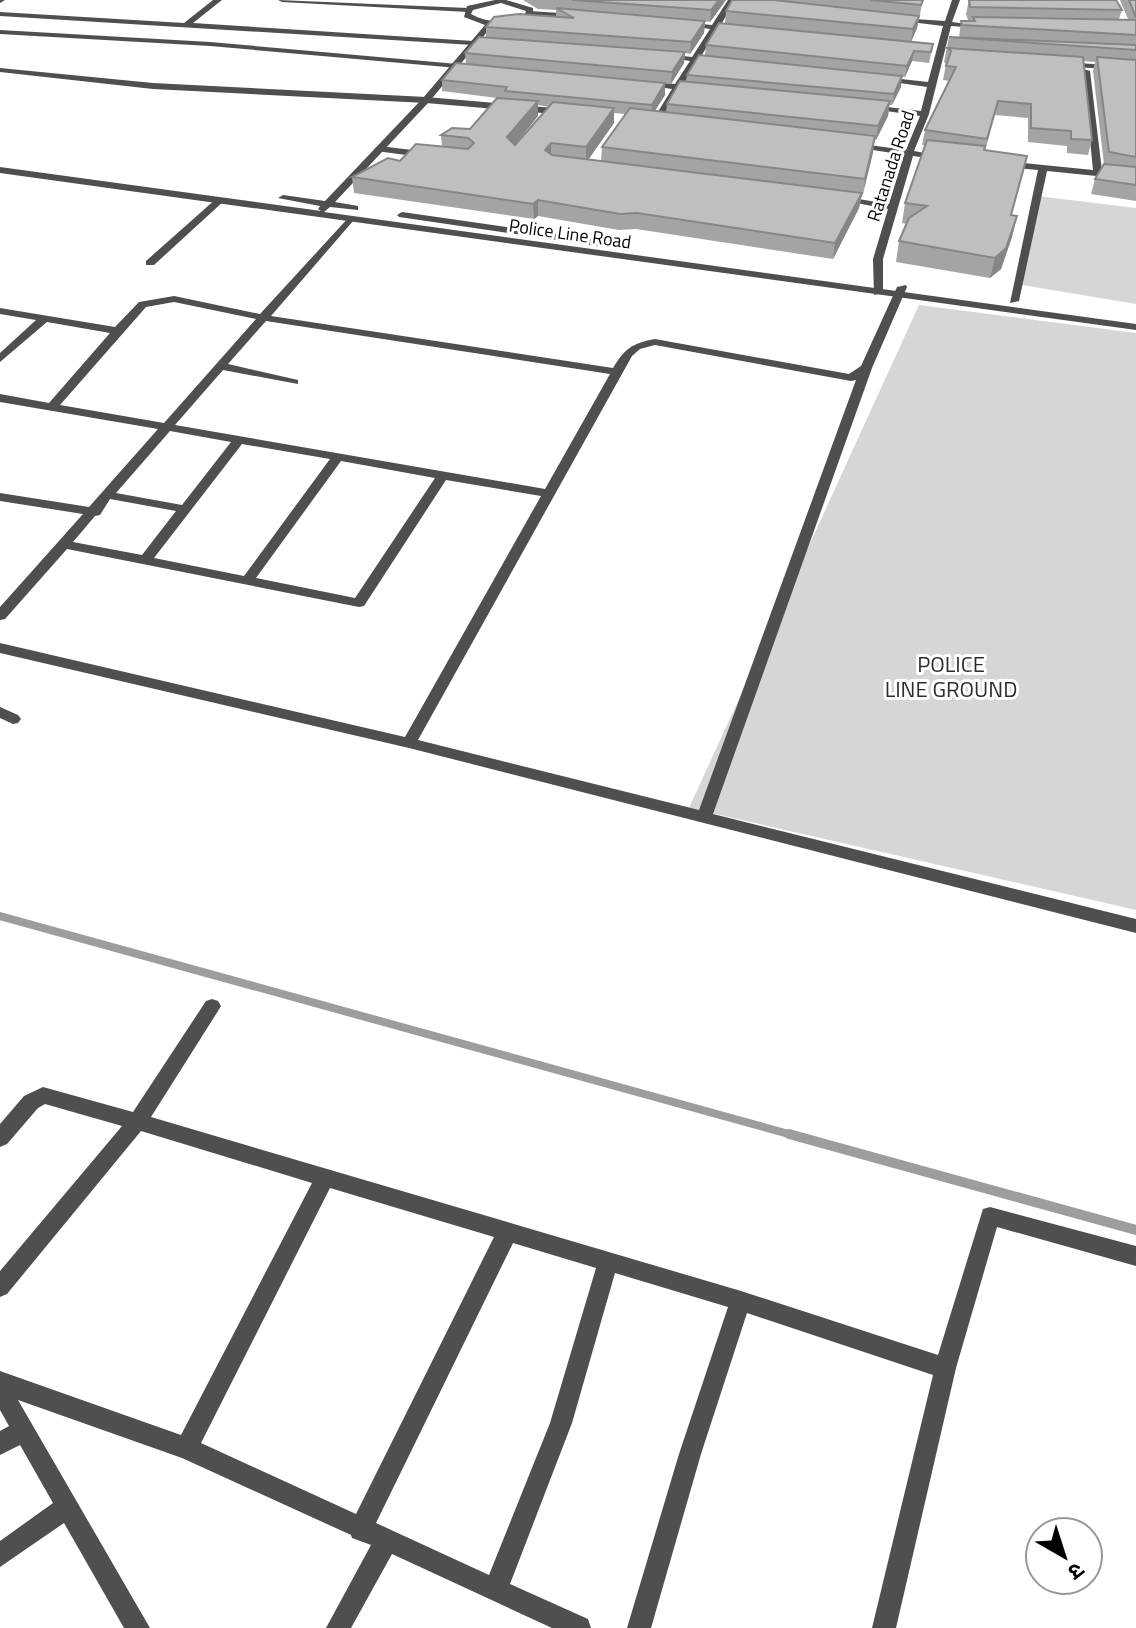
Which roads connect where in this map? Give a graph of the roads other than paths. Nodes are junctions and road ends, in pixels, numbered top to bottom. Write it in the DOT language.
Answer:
graph roads {
  1 [pos="218,0"];
  2 [pos="282,0"];
  3 [pos="956,0"];
  4 [pos="512,1"];
  5 [pos="731,1"];
  6 [pos="3,2"];
  7 [pos="334,2"];
  8 [pos="745,4"];
  9 [pos="468,10"];
  10 [pos="0,12"];
  11 [pos="120,13"];
  12 [pos="529,13"];
  13 [pos="196,17"];
  14 [pos="584,17"];
  15 [pos="885,18"];
  16 [pos="490,23"];
  17 [pos="673,24"];
  18 [pos="186,25"];
  19 [pos="948,25"];
  20 [pos="990,26"];
  21 [pos="715,28"];
  22 [pos="745,31"];
  23 [pos="0,32"];
  24 [pos="475,43"];
  25 [pos="956,43"];
  26 [pos="507,45"];
  27 [pos="924,49"];
  28 [pos="940,50"];
  29 [pos="658,56"];
  30 [pos="954,57"];
  31 [pos="694,59"];
  32 [pos="724,63"];
  33 [pos="1049,63"];
  34 [pos="455,66"];
  35 [pos="480,68"];
  36 [pos="1136,69"];
  37 [pos="0,70"];
  38 [pos="1086,71"];
  39 [pos="874,79"];
  40 [pos="625,82"];
  41 [pos="933,85"];
  42 [pos="678,87"];
  43 [pos="709,91"];
  44 [pos="426,100"];
  45 [pos="863,107"];
  46 [pos="550,111"];
  47 [pos="581,114"];
  48 [pos="925,114"];
  49 [pos="541,122"];
  50 [pos="640,122"];
  51 [pos="655,123"];
  52 [pos="669,125"];
  53 [pos="848,146"];
  54 [pos="379,149"];
  55 [pos="909,153"];
  56 [pos="437,156"];
  57 [pos="953,158"];
  58 [pos="0,161"];
  59 [pos="998,163"];
  60 [pos="1043,168"];
  61 [pos="0,170"];
  62 [pos="1098,174"];
  63 [pos="1136,177"];
  64 [pos="825,197"];
  65 [pos="220,200"];
  66 [pos="328,205"];
  67 [pos="893,207"];
  68 [pos="318,215"];
  69 [pos="350,219"];
  70 [pos="150,263"];
  71 [pos="878,288"];
  72 [pos="901,291"];
  73 [pos="1014,301"];
  74 [pos="0,311"];
  75 [pos="1136,316"];
  76 [pos="264,318"];
  77 [pos="44,319"];
  78 [pos="1136,327"];
  79 [pos="118,331"];
  80 [pos="0,359"];
  81 [pos="222,366"];
  82 [pos="866,368"];
  83 [pos="617,372"];
  84 [pos="294,382"];
  85 [pos="0,398"];
  86 [pos="53,406"];
  87 [pos="168,427"];
  88 [pos="240,439"];
  89 [pos="338,457"];
  90 [pos="443,475"];
  91 [pos="550,494"];
  92 [pos="107,495"];
  93 [pos="0,497"];
  94 [pos="185,509"];
  95 [pos="95,512"];
  96 [pos="64,544"];
  97 [pos="145,560"];
  98 [pos="248,580"];
  99 [pos="0,616"];
  100 [pos="0,648"];
  101 [pos="409,743"];
  102 [pos="704,817"];
  103 [pos="1136,926"];
  104 [pos="212,1006"];
  105 [pos="139,1120"];
  106 [pos="0,1138"];
  107 [pos="324,1180"];
  108 [pos="508,1231"];
  109 [pos="1136,1256"];
  110 [pos="608,1261"];
  111 [pos="0,1287"];
  112 [pos="741,1301"];
  113 [pos="945,1368"];
  114 [pos="0,1382"];
  115 [pos="0,1389"];
  116 [pos="24,1429"];
  117 [pos="0,1444"];
  118 [pos="186,1448"];
  119 [pos="66,1507"];
  120 [pos="360,1530"];
  121 [pos="386,1541"];
  122 [pos="0,1555"];
  123 [pos="495,1591"];
  124 [pos="138,1628"];
  125 [pos="338,1628"];
  126 [pos="579,1628"];
  127 [pos="639,1628"];
  128 [pos="884,1628"];
  1 -- 13 [label="street"];
  2 -- 7 [label="street"];
  3 -- 19 [label="street, Ratanada Road"];
  4 -- 9 [label="street"];
  4 -- 12 [label="street"];
  5 -- 8 [label="street"];
  5 -- 21 [label="street"];
  6 -- 10 [label="street"];
  7 -- 9 [label="street"];
  9 -- 16 [label="street"];
  10 -- 18 [label="street"];
  11 -- 13 [label="street"];
  12 -- 14 [label="street"];
  12 -- 16 [label="street"];
  13 -- 18 [label="street"];
  15 -- 19 [label="street"];
  16 -- 24 [label="street"];
  17 -- 21 [label="street"];
  18 -- 24 [label="street"];
  19 -- 20 [label="street"];
  19 -- 28 [label="street, Ratanada Road"];
  21 -- 22 [label="street"];
  21 -- 31 [label="street"];
  23 -- 34 [label="street"];
  24 -- 26 [label="street"];
  24 -- 34 [label="street"];
  25 -- 28 [label="street"];
  27 -- 28 [label="street"];
  28 -- 30 [label="street"];
  28 -- 41 [label="street, Ratanada Road"];
  29 -- 31 [label="street"];
  31 -- 32 [label="street"];
  31 -- 42 [label="street"];
  33 -- 36 [label="street"];
  34 -- 35 [label="street"];
  34 -- 44 [label="street"];
  37 -- 44 [label="street"];
  38 -- 62 [label="street"];
  39 -- 41 [label="street"];
  40 -- 42 [label="street"];
  41 -- 48 [label="street, Ratanada Road"];
  42 -- 43 [label="street"];
  42 -- 51 [label="street"];
  44 -- 46 [label="street"];
  44 -- 54 [label="street"];
  45 -- 48 [label="street"];
  46 -- 47 [label="street"];
  46 -- 49 [label="street"];
  48 -- 55 [label="street, Ratanada Road"];
  50 -- 51 [label="street"];
  51 -- 52 [label="street"];
  53 -- 55 [label="street"];
  54 -- 56 [label="street"];
  54 -- 66 [label="street"];
  55 -- 57 [label="street"];
  55 -- 67 [label="street, Ratanada Road"];
  58 -- 66 [label="street"];
  59 -- 60 [label="street"];
  60 -- 62 [label="street"];
  60 -- 73 [label="street"];
  61 -- 65 [label="street, Police Line Road"];
  62 -- 63 [label="street"];
  64 -- 67 [label="street"];
  65 -- 68 [label="street, Police Line Road"];
  65 -- 70 [label="street"];
  66 -- 68 [label="street"];
  66 -- 71 [label="street"];
  67 -- 71 [label="street, Ratanada Road"];
  68 -- 69 [label="street, Police Line Road"];
  69 -- 71 [label="street, Police Line Road"];
  69 -- 76 [label="street"];
  71 -- 72 [label="street, Police Line Road"];
  72 -- 73 [label="street"];
  72 -- 78 [label="street, Police Line Road"];
  72 -- 82 [label="street"];
  73 -- 75 [label="street"];
  74 -- 77 [label="street"];
  76 -- 79 [label="street"];
  76 -- 81 [label="street"];
  76 -- 83 [label="street"];
  77 -- 79 [label="street"];
  77 -- 80 [label="street"];
  79 -- 86 [label="street"];
  81 -- 84 [label="street"];
  81 -- 87 [label="street"];
  82 -- 83 [label="street"];
  82 -- 102 [label="street"];
  83 -- 91 [label="street"];
  85 -- 86 [label="street"];
  86 -- 87 [label="street"];
  87 -- 88 [label="street"];
  87 -- 92 [label="street"];
  88 -- 89 [label="street"];
  88 -- 94 [label="street"];
  89 -- 90 [label="street"];
  89 -- 98 [label="street"];
  90 -- 91 [label="street"];
  90 -- 98 [label="street"];
  91 -- 101 [label="street"];
  92 -- 94 [label="street"];
  92 -- 95 [label="street"];
  93 -- 95 [label="street"];
  94 -- 97 [label="street"];
  95 -- 96 [label="street"];
  96 -- 97 [label="street"];
  96 -- 99 [label="street"];
  97 -- 98 [label="street"];
  100 -- 101 [label="street"];
  101 -- 102 [label="street"];
  102 -- 103 [label="street"];
  104 -- 105 [label="street"];
  105 -- 106 [label="street"];
  105 -- 107 [label="street"];
  105 -- 111 [label="street"];
  107 -- 108 [label="street"];
  107 -- 118 [label="street"];
  108 -- 110 [label="street"];
  108 -- 120 [label="street"];
  109 -- 113 [label="street"];
  110 -- 112 [label="street"];
  110 -- 123 [label="street"];
  112 -- 113 [label="street"];
  112 -- 127 [label="street"];
  113 -- 128 [label="street"];
  114 -- 118 [label="street"];
  115 -- 116 [label="street"];
  116 -- 117 [label="street"];
  116 -- 119 [label="street"];
  118 -- 120 [label="street"];
  119 -- 122 [label="street"];
  119 -- 124 [label="street"];
  120 -- 121 [label="street"];
  121 -- 123 [label="street"];
  121 -- 125 [label="street"];
  123 -- 126 [label="street"];
}
